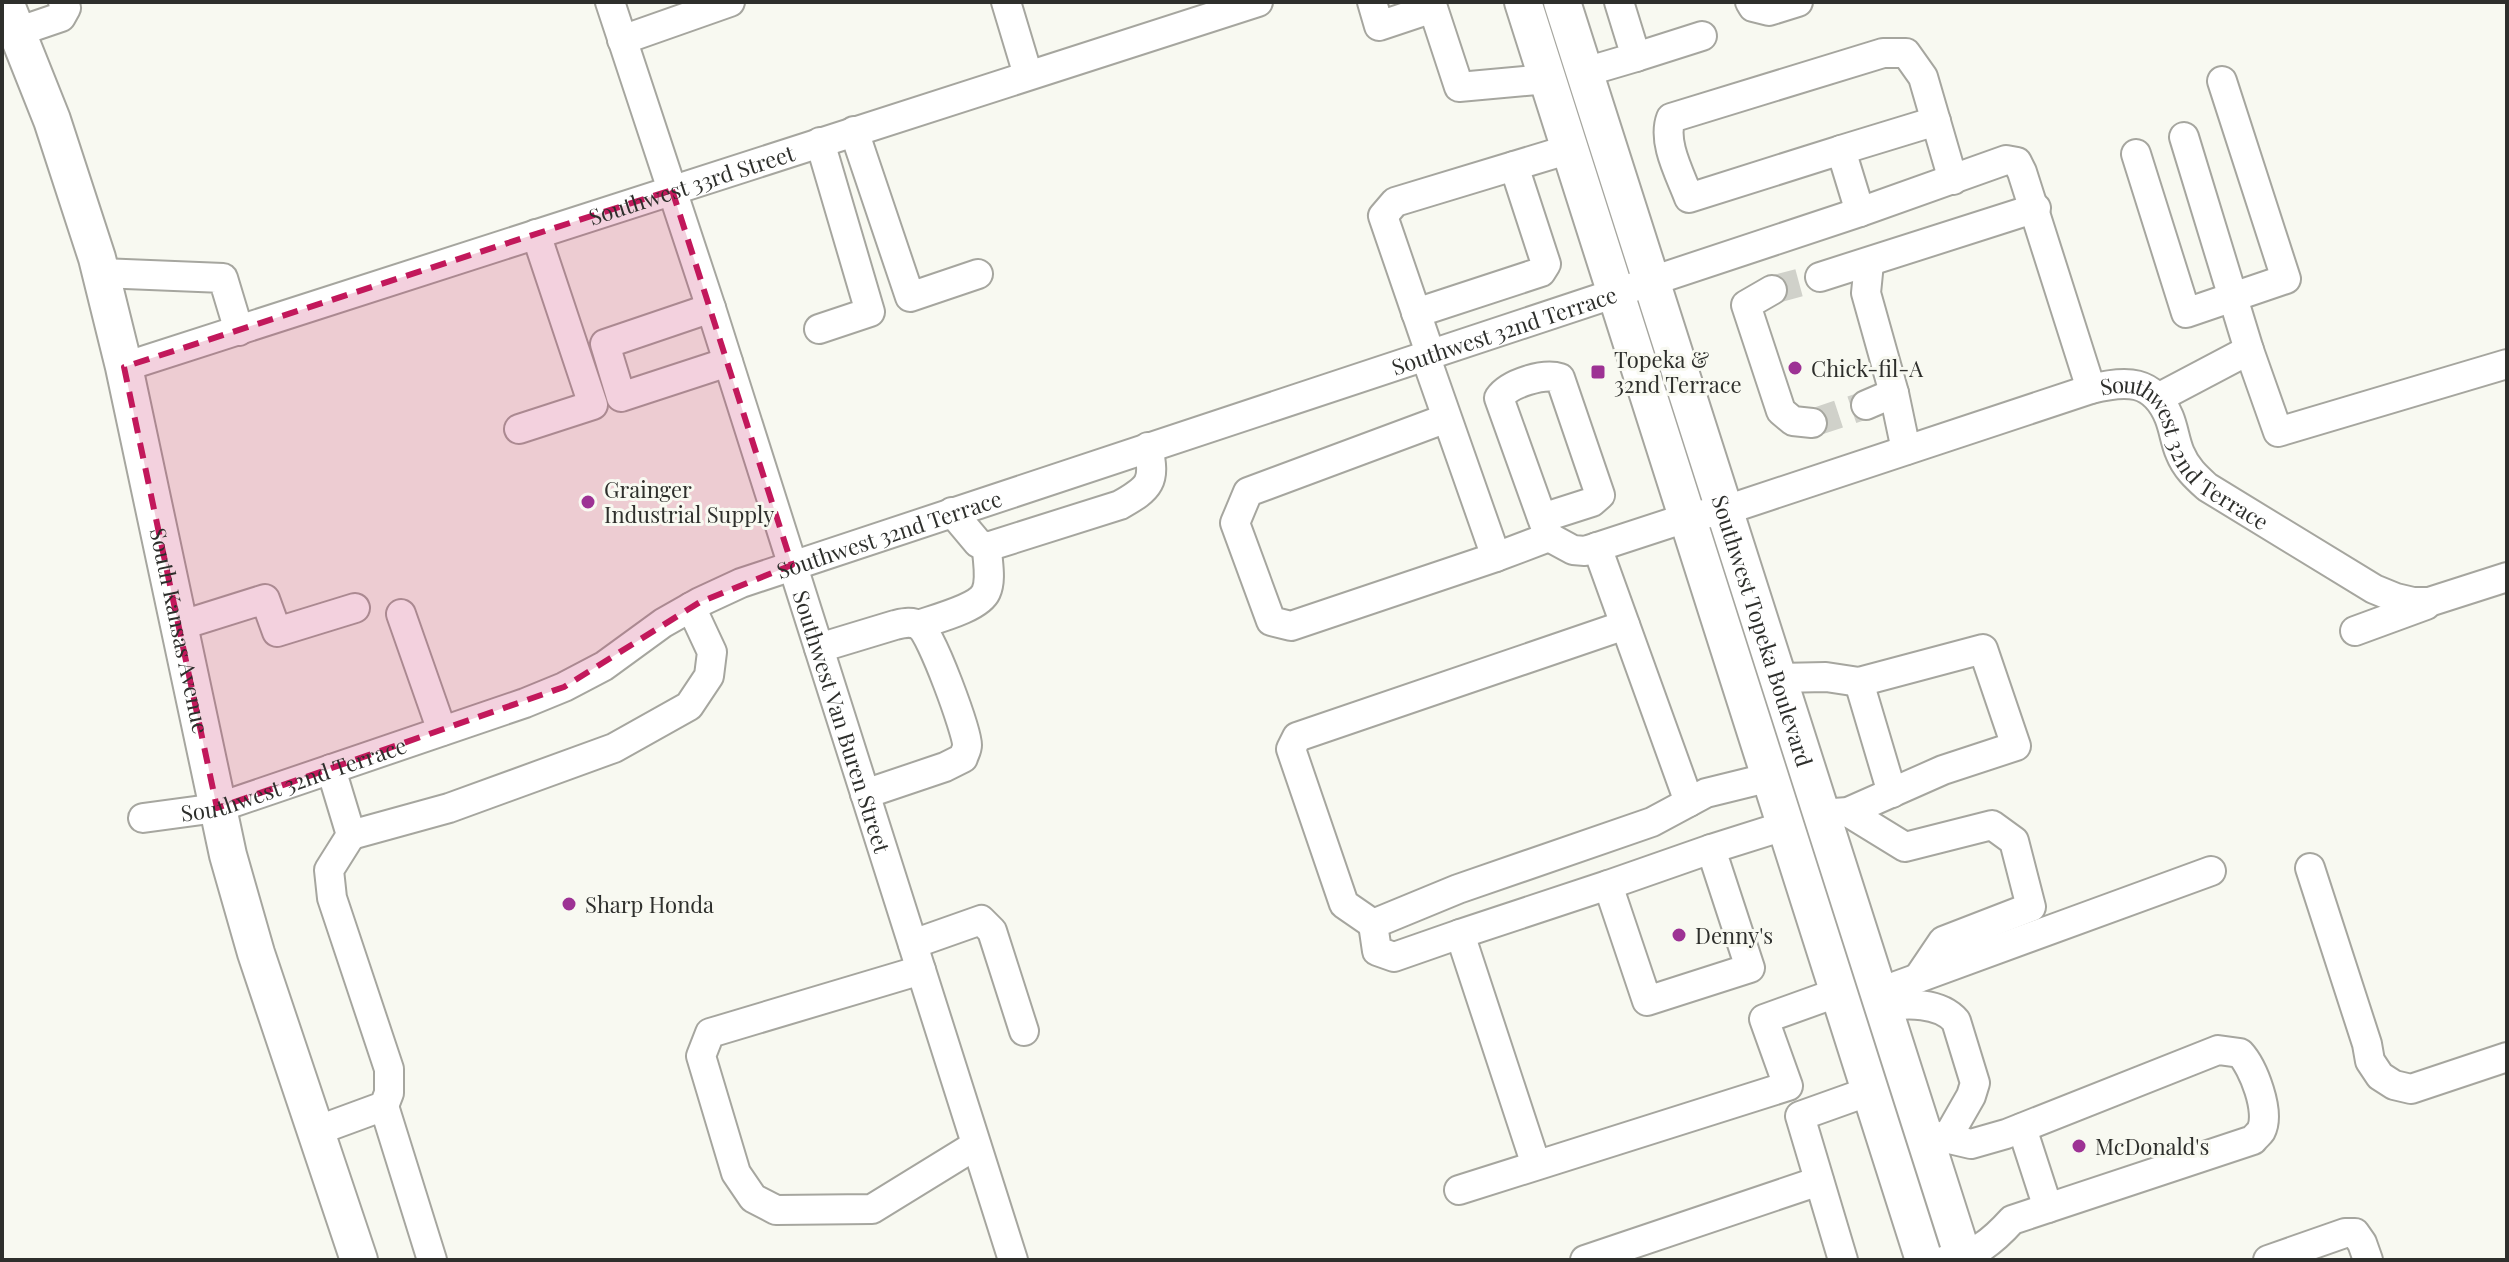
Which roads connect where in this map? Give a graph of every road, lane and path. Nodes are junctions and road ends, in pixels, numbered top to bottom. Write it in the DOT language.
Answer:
graph roads {
  1 [pos="63,2"];
  2 [pos="610,2"];
  3 [pos="730,2"];
  4 [pos="1006,2"];
  5 [pos="1258,2"];
  6 [pos="1372,2"];
  7 [pos="1523,2"];
  8 [pos="1562,2"];
  9 [pos="1619,2"];
  10 [pos="1750,2"];
  11 [pos="1798,2"];
  12 [pos="11,17"];
  13 [pos="1702,36"];
  14 [pos="622,40"];
  15 [pos="1636,57"];
  16 [pos="1585,72"];
  17 [pos="1028,75"];
  18 [pos="1547,79"];
  19 [pos="2222,81"];
  20 [pos="1936,121"];
  21 [pos="854,131"];
  22 [pos="2184,137"];
  23 [pos="820,142"];
  24 [pos="1570,149"];
  25 [pos="1841,150"];
  26 [pos="2136,154"];
  27 [pos="1514,166"];
  28 [pos="1953,180"];
  29 [pos="672,190"];
  30 [pos="2036,208"];
  31 [pos="1860,212"];
  32 [pos="536,234"];
  33 [pos="1869,263"];
  34 [pos="101,273"];
  35 [pos="978,274"];
  36 [pos="1820,277"];
  37 [pos="1520,279"];
  38 [pos="1652,280"];
  39 [pos="1772,290"];
  40 [pos="1615,292"];
  41 [pos="2233,298"];
  42 [pos="711,308"];
  43 [pos="1416,313"];
  44 [pos="1535,318"];
  45 [pos="819,329"];
  46 [pos="239,331"];
  47 [pos="2249,350"];
  48 [pos="1427,354"];
  49 [pos="728,362"];
  50 [pos="2507,364"];
  51 [pos="124,367"];
  52 [pos="2091,389"];
  53 [pos="1894,393"];
  54 [pos="2158,398"];
  55 [pos="1866,405"];
  56 [pos="1447,418"];
  57 [pos="1812,423"];
  58 [pos="519,429"];
  59 [pos="1148,447"];
  60 [pos="1906,450"];
  61 [pos="1726,510"];
  62 [pos="952,512"];
  63 [pos="1689,517"];
  64 [pos="1545,527"];
  65 [pos="987,547"];
  66 [pos="1597,547"];
  67 [pos="1496,557"];
  68 [pos="792,565"];
  69 [pos="2507,577"];
  70 [pos="2443,599"];
  71 [pos="691,607"];
  72 [pos="355,608"];
  73 [pos="401,614"];
  74 [pos="918,625"];
  75 [pos="1625,625"];
  76 [pos="179,626"];
  77 [pos="2355,631"];
  78 [pos="819,648"];
  79 [pos="1778,678"];
  80 [pos="1859,682"];
  81 [pos="442,731"];
  82 [pos="331,769"];
  83 [pos="1771,777"];
  84 [pos="1892,793"];
  85 [pos="865,794"];
  86 [pos="1689,802"];
  87 [pos="217,808"];
  88 [pos="1818,817"];
  89 [pos="143,818"];
  90 [pos="351,835"];
  91 [pos="1711,849"];
  92 [pos="2310,868"];
  93 [pos="2211,871"];
  94 [pos="1608,885"];
  95 [pos="1373,924"];
  96 [pos="1460,934"];
  97 [pos="917,957"];
  98 [pos="1918,978"];
  99 [pos="1840,997"];
  100 [pos="1882,999"];
  101 [pos="1024,1031"];
  102 [pos="2507,1057"];
  103 [pos="1788,1086"];
  104 [pos="1870,1091"];
  105 [pos="384,1106"];
  106 [pos="1800,1116"];
  107 [pos="2022,1128"];
  108 [pos="316,1131"];
  109 [pos="1936,1136"];
  110 [pos="976,1145"];
  111 [pos="1536,1165"];
  112 [pos="1819,1181"];
  113 [pos="1459,1190"];
  114 [pos="2048,1208"];
  115 [pos="1976,1257"];
  116 [pos="359,1260"];
  117 [pos="432,1260"];
  118 [pos="1013,1260"];
  119 [pos="1585,1260"];
  120 [pos="1843,1260"];
  121 [pos="1924,1260"];
  122 [pos="1941,1260"];
  123 [pos="2268,1260"];
  124 [pos="2368,1260"];
  1 -- 12 [label="street"];
  2 -- 14 [label="street, Southwest Van Buren Street"];
  3 -- 14 [label="street"];
  4 -- 17 [label="street"];
  5 -- 17 [label="street, Southwest 33rd Street"];
  6 -- 18 [label="street"];
  7 -- 18 [label="main road, Southwest Topeka Boulevard"];
  8 -- 16 [label="main road, Southwest Topeka Boulevard"];
  9 -- 15 [label="street"];
  10 -- 11 [label="street"];
  12 -- 34 [label="main road, South Kansas Avenue"];
  13 -- 15 [label="street"];
  14 -- 29 [label="street, Southwest Van Buren Street"];
  15 -- 16 [label="street"];
  16 -- 38 [label="main road, Southwest Topeka Boulevard"];
  17 -- 21 [label="street, Southwest 33rd Street"];
  18 -- 24 [label="main road, Southwest Topeka Boulevard"];
  19 -- 41 [label="street"];
  20 -- 25 [label="street"];
  20 -- 25 [label="street"];
  20 -- 28 [label="street"];
  21 -- 23 [label="street, Southwest 33rd Street"];
  21 -- 35 [label="street"];
  22 -- 41 [label="street"];
  23 -- 29 [label="street, Southwest 33rd Street"];
  23 -- 45 [label="street"];
  24 -- 27 [label="street"];
  24 -- 40 [label="main road, Southwest Topeka Boulevard"];
  25 -- 31 [label="street"];
  26 -- 41 [label="street"];
  27 -- 37 [label="street"];
  27 -- 43 [label="street"];
  28 -- 30 [label="street, Southwest 32nd Terrace"];
  28 -- 31 [label="street, Southwest 32nd Terrace"];
  29 -- 32 [label="street, Southwest 33rd Street"];
  29 -- 42 [label="street, Southwest Van Buren Street"];
  30 -- 33 [label="street"];
  30 -- 52 [label="street"];
  31 -- 38 [label="street, Southwest 32nd Terrace"];
  32 -- 46 [label="street, Southwest 33rd Street"];
  32 -- 58 [label="street"];
  33 -- 36 [label="street"];
  33 -- 53 [label="street"];
  34 -- 46 [label="street"];
  34 -- 51 [label="main road, South Kansas Avenue"];
  37 -- 43 [label="street"];
  37 -- 44 [label="street"];
  38 -- 40 [label="street, Southwest 32nd Terrace"];
  38 -- 61 [label="main road, Southwest Topeka Boulevard"];
  39 -- 57 [label="street"];
  40 -- 44 [label="street, Southwest 32nd Terrace"];
  40 -- 63 [label="main road, Southwest Topeka Boulevard"];
  41 -- 47 [label="street"];
  42 -- 49 [label="street, Southwest Van Buren Street"];
  42 -- 49 [label="street"];
  43 -- 48 [label="street"];
  44 -- 48 [label="street, Southwest 32nd Terrace"];
  46 -- 51 [label="street, Southwest 33rd Street"];
  47 -- 50 [label="street"];
  47 -- 54 [label="street"];
  48 -- 56 [label="street"];
  48 -- 59 [label="street, Southwest 32nd Terrace"];
  49 -- 68 [label="street, Southwest Van Buren Street"];
  51 -- 76 [label="main road, South Kansas Avenue"];
  52 -- 54 [label="street, Southwest 32nd Terrace"];
  52 -- 60 [label="street, Southwest 32nd Terrace"];
  53 -- 55 [label="street"];
  53 -- 60 [label="street"];
  54 -- 70 [label="street, Southwest 32nd Terrace"];
  56 -- 67 [label="street"];
  56 -- 67 [label="street"];
  59 -- 62 [label="street, Southwest 32nd Terrace"];
  59 -- 65 [label="street"];
  60 -- 61 [label="street, Southwest 32nd Terrace"];
  61 -- 63 [label="street, Southwest 32nd Terrace"];
  61 -- 79 [label="main road, Southwest Topeka Boulevard"];
  62 -- 65 [label="street"];
  62 -- 68 [label="street, Southwest 32nd Terrace"];
  63 -- 66 [label="street, Southwest 32nd Terrace"];
  63 -- 83 [label="main road, Southwest Topeka Boulevard"];
  64 -- 64 [label="street"];
  64 -- 66 [label="street, Southwest 32nd Terrace"];
  64 -- 67 [label="street"];
  65 -- 74 [label="street"];
  66 -- 75 [label="street"];
  68 -- 71 [label="street, Southwest 32nd Terrace"];
  68 -- 78 [label="street, Southwest Van Buren Street"];
  69 -- 70 [label="street, Southwest 32nd Terrace"];
  70 -- 77 [label="street, Southwest 32nd Terrace"];
  71 -- 81 [label="street, Southwest 32nd Terrace"];
  71 -- 90 [label="street"];
  72 -- 76 [label="street"];
  73 -- 81 [label="street"];
  74 -- 78 [label="street"];
  74 -- 85 [label="street"];
  75 -- 86 [label="street"];
  75 -- 95 [label="street"];
  76 -- 87 [label="main road, South Kansas Avenue"];
  78 -- 85 [label="street, Southwest Van Buren Street"];
  79 -- 80 [label="street"];
  79 -- 88 [label="main road, Southwest Topeka Boulevard"];
  80 -- 84 [label="street"];
  80 -- 84 [label="street"];
  81 -- 82 [label="street, Southwest 32nd Terrace"];
  82 -- 87 [label="street, Southwest 32nd Terrace"];
  82 -- 90 [label="street"];
  83 -- 86 [label="street"];
  83 -- 88 [label="main road, Southwest Topeka Boulevard"];
  84 -- 88 [label="street"];
  85 -- 97 [label="street, Southwest Van Buren Street"];
  86 -- 95 [label="street"];
  87 -- 89 [label="street, Southwest 32nd Terrace"];
  87 -- 108 [label="main road, South Kansas Avenue"];
  88 -- 91 [label="street"];
  88 -- 98 [label="street"];
  88 -- 99 [label="main road, Southwest Topeka Boulevard"];
  88 -- 100 [label="main road, Southwest Topeka Boulevard"];
  90 -- 105 [label="street"];
  91 -- 94 [label="street"];
  91 -- 94 [label="street"];
  92 -- 102 [label="street"];
  93 -- 98 [label="street"];
  94 -- 96 [label="street"];
  95 -- 96 [label="street"];
  96 -- 111 [label="street"];
  97 -- 101 [label="street"];
  97 -- 110 [label="street, Southwest Van Buren Street"];
  97 -- 110 [label="street"];
  98 -- 100 [label="street"];
  99 -- 100 [label="main road"];
  99 -- 103 [label="street"];
  99 -- 104 [label="main road, Southwest Topeka Boulevard"];
  100 -- 109 [label="main road, Southwest Topeka Boulevard"];
  100 -- 109 [label="street"];
  103 -- 106 [label="street"];
  103 -- 111 [label="street"];
  104 -- 106 [label="street"];
  104 -- 121 [label="main road, Southwest Topeka Boulevard"];
  105 -- 108 [label="street"];
  105 -- 117 [label="street"];
  106 -- 112 [label="street"];
  107 -- 109 [label="street"];
  107 -- 114 [label="street"];
  107 -- 114 [label="street"];
  108 -- 116 [label="main road, South Kansas Avenue"];
  109 -- 115 [label="main road, Southwest Topeka Boulevard"];
  110 -- 118 [label="street, Southwest Van Buren Street"];
  111 -- 113 [label="street"];
  112 -- 119 [label="street"];
  112 -- 120 [label="street"];
  114 -- 115 [label="street"];
  115 -- 122 [label="street"];
  123 -- 124 [label="street"];
}
